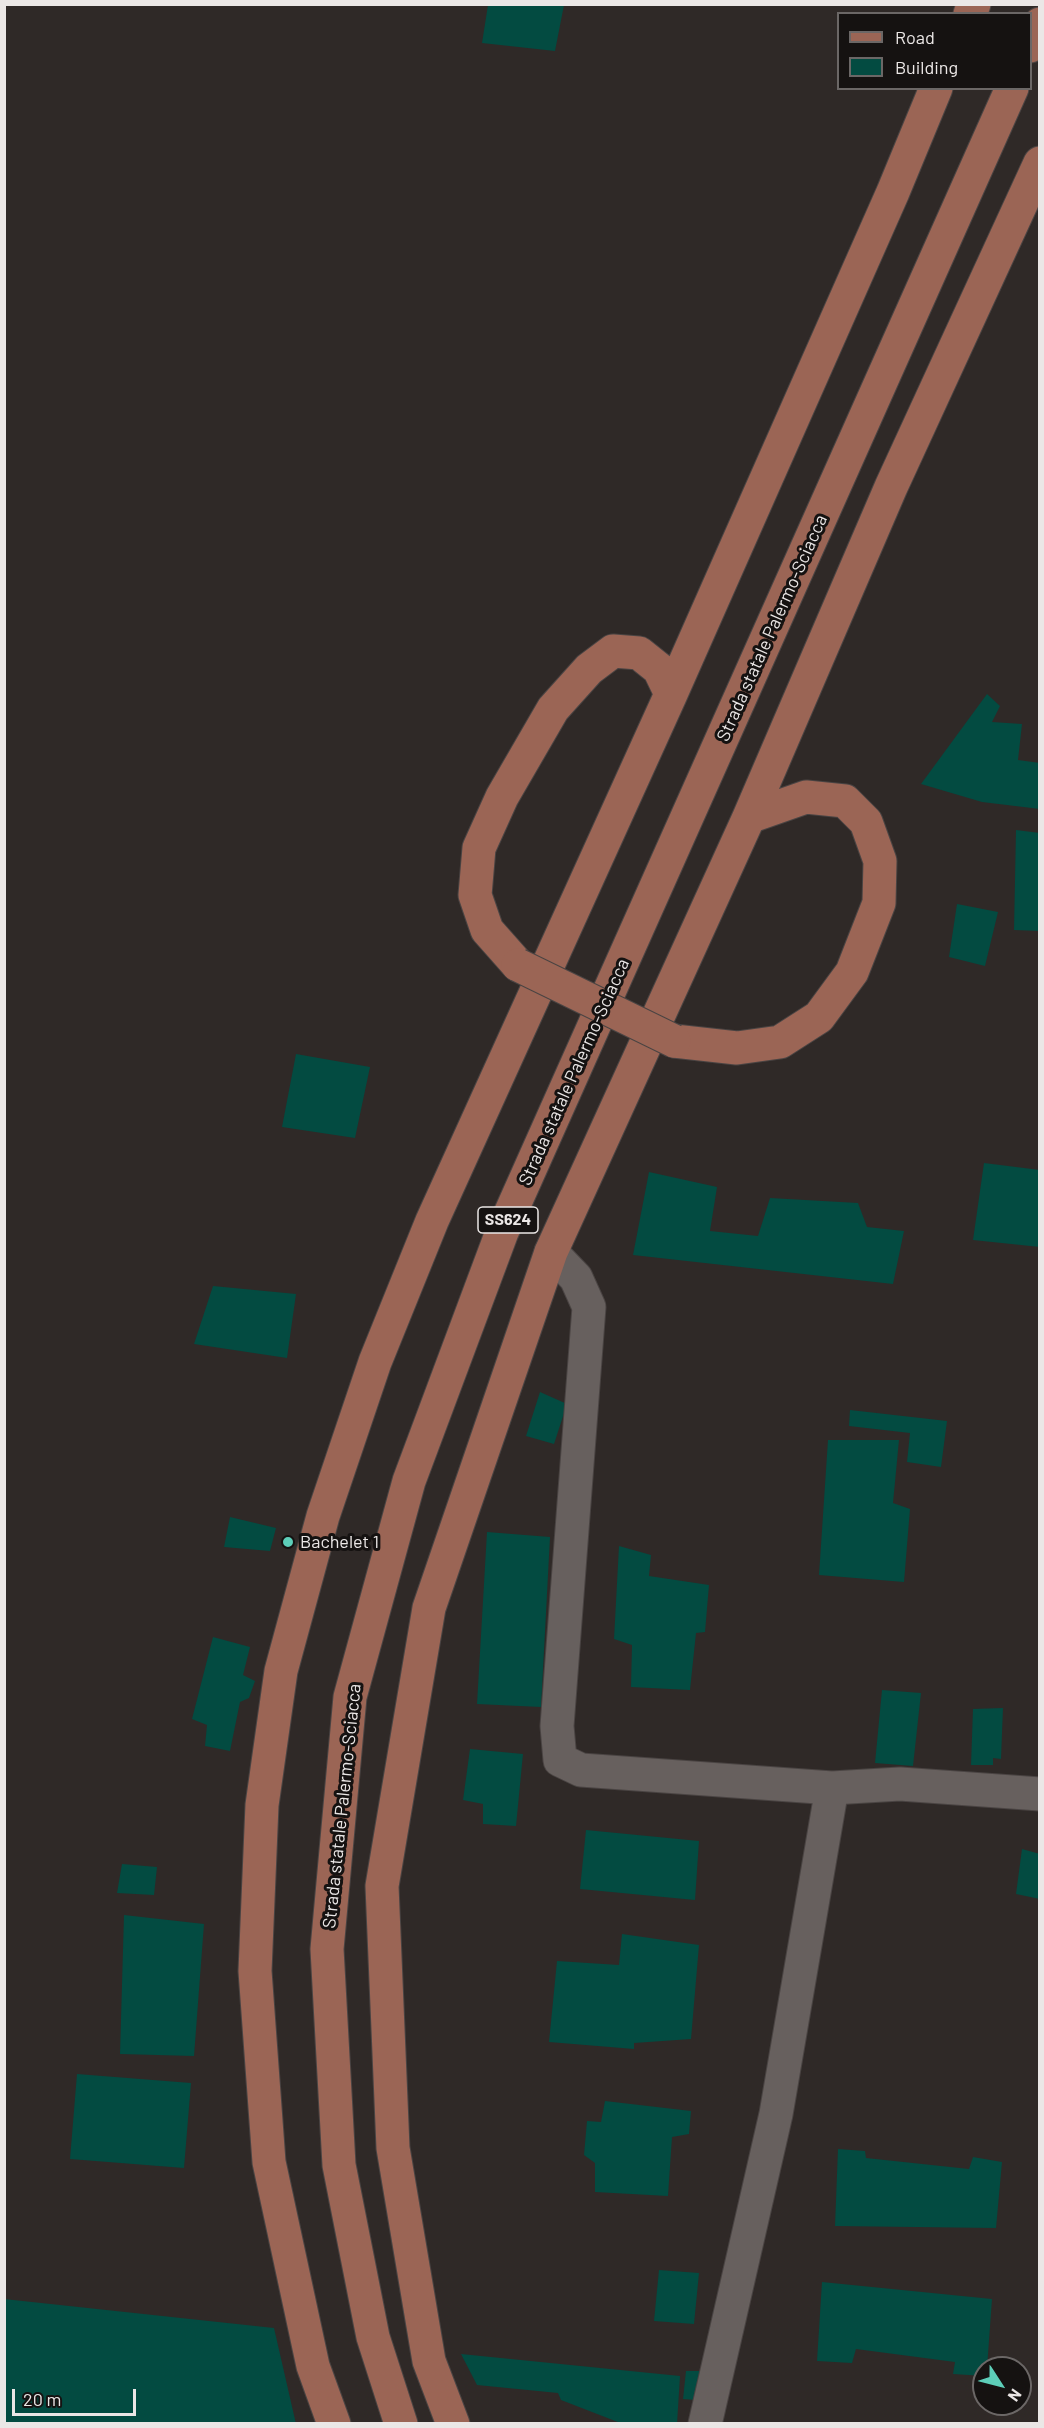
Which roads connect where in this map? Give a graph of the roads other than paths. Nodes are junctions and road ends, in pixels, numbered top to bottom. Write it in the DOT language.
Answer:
graph roads {
  1 [pos="1040,24"];
  2 [pos="1032,42"];
  3 [pos="935,90"];
  4 [pos="1011,90"];
  5 [pos="1040,163"];
  6 [pos="671,694"];
  7 [pos="749,817"];
  8 [pos="551,1252"];
  9 [pos="832,1788"];
  10 [pos="1040,1794"];
  11 [pos="334,2424"];
  12 [pos="401,2424"];
  13 [pos="453,2424"];
  14 [pos="705,2424"];
  1 -- 2 [label="main road"];
  3 -- 6 [label="main road"];
  4 -- 12 [label="main road, Strada statale Palermo-Sciacca / SS624"];
  5 -- 7 [label="main road"];
  6 -- 7 [label="main road, bridge"];
  6 -- 11 [label="main road"];
  7 -- 8 [label="main road"];
  8 -- 9 [label="street"];
  8 -- 13 [label="main road"];
  9 -- 10 [label="street"];
  9 -- 14 [label="street"];
}
